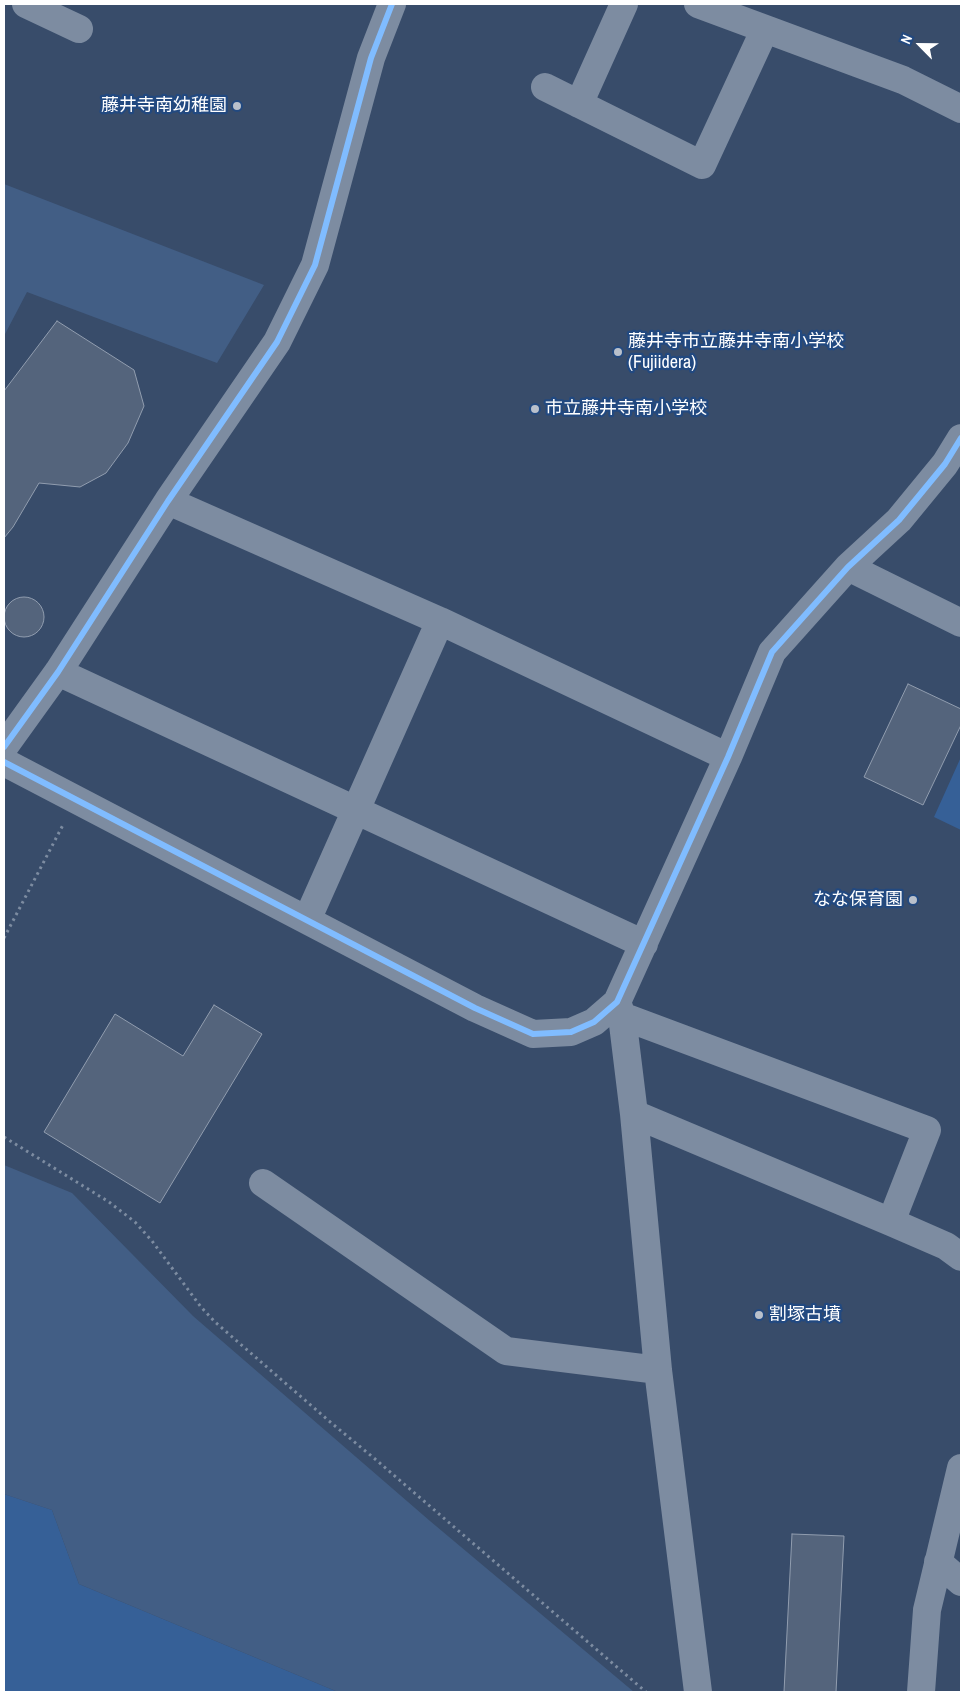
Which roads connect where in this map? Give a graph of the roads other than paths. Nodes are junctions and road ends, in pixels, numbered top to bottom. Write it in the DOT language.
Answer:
graph roads {
  1 [pos="26,4"];
  2 [pos="392,4"];
  3 [pos="624,4"];
  4 [pos="698,4"];
  5 [pos="79,29"];
  6 [pos="765,29"];
  7 [pos="545,86"];
  8 [pos="579,104"];
  9 [pos="961,109"];
  10 [pos="961,438"];
  11 [pos="953,468"];
  12 [pos="168,501"];
  13 [pos="848,566"];
  14 [pos="440,621"];
  15 [pos="961,623"];
  16 [pos="58,672"];
  17 [pos="4,747"];
  18 [pos="728,757"];
  19 [pos="4,762"];
  20 [pos="356,811"];
  21 [pos="307,920"];
  22 [pos="644,944"];
  23 [pos="619,1009"];
  24 [pos="634,1114"];
  25 [pos="263,1182"];
  26 [pos="891,1222"];
  27 [pos="961,1257"];
  28 [pos="658,1370"];
  29 [pos="961,1468"];
  30 [pos="938,1562"];
  31 [pos="961,1582"];
  32 [pos="702,1688"];
  33 [pos="921,1692"];
  1 -- 5 [label="street"];
  2 -- 12 [label="street"];
  3 -- 8 [label="street"];
  4 -- 6 [label="street"];
  6 -- 8 [label="street"];
  6 -- 9 [label="street"];
  7 -- 8 [label="street"];
  10 -- 11 [label="street"];
  11 -- 13 [label="street"];
  12 -- 14 [label="street"];
  12 -- 16 [label="street"];
  13 -- 15 [label="street"];
  13 -- 18 [label="street"];
  14 -- 18 [label="street"];
  14 -- 20 [label="street"];
  16 -- 17 [label="street"];
  16 -- 20 [label="street"];
  18 -- 22 [label="street"];
  19 -- 21 [label="street"];
  20 -- 21 [label="street"];
  20 -- 22 [label="street"];
  21 -- 23 [label="street"];
  22 -- 23 [label="street"];
  23 -- 24 [label="street"];
  23 -- 26 [label="street"];
  24 -- 26 [label="street"];
  24 -- 28 [label="street"];
  25 -- 28 [label="street"];
  26 -- 27 [label="street"];
  28 -- 32 [label="street"];
  29 -- 30 [label="street"];
  30 -- 31 [label="street"];
  30 -- 33 [label="street"];
}
